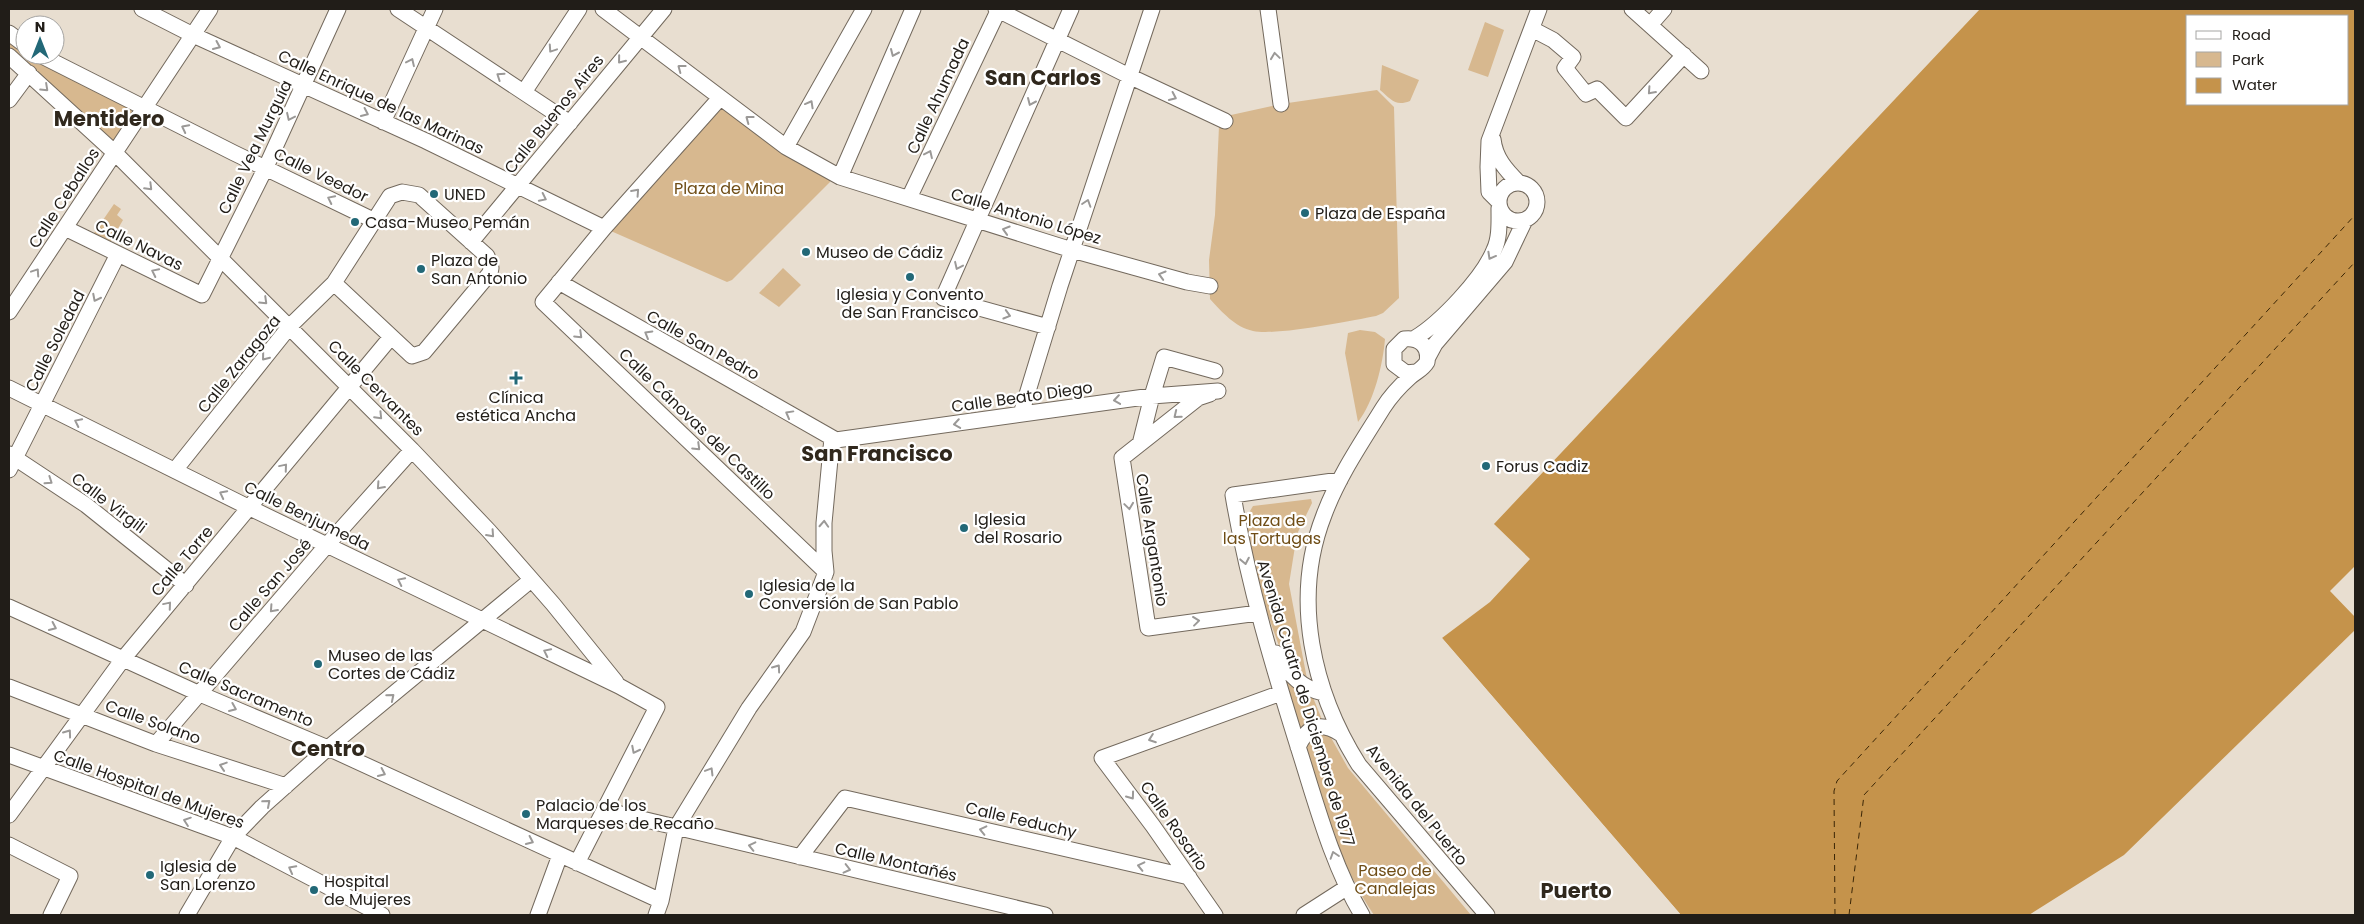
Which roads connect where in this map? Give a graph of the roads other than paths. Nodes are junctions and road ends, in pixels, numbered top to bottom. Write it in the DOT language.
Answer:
graph roads {
  1 [pos="142,9"];
  2 [pos="210,9"];
  3 [pos="338,9"];
  4 [pos="398,9"];
  5 [pos="435,9"];
  6 [pos="579,9"];
  7 [pos="603,9"];
  8 [pos="664,9"];
  9 [pos="864,9"];
  10 [pos="913,9"];
  11 [pos="998,9"];
  12 [pos="1071,9"];
  13 [pos="1152,9"];
  14 [pos="1268,9"];
  15 [pos="1539,9"];
  16 [pos="1632,9"];
  17 [pos="1664,9"];
  18 [pos="1650,25"];
  19 [pos="427,28"];
  20 [pos="1532,29"];
  21 [pos="193,35"];
  22 [pos="640,38"];
  23 [pos="1058,40"];
  24 [pos="1684,55"];
  25 [pos="9,56"];
  26 [pos="60,65"];
  27 [pos="1701,71"];
  28 [pos="28,73"];
  29 [pos="1129,76"];
  30 [pos="304,85"];
  31 [pos="524,92"];
  32 [pos="720,98"];
  33 [pos="9,100"];
  34 [pos="1281,104"];
  35 [pos="144,108"];
  36 [pos="1225,121"];
  37 [pos="383,122"];
  38 [pos="570,123"];
  39 [pos="1493,133"];
  40 [pos="786,147"];
  41 [pos="114,152"];
  42 [pos="266,168"];
  43 [pos="837,175"];
  44 [pos="1519,183"];
  45 [pos="518,186"];
  46 [pos="909,198"];
  47 [pos="1499,205"];
  48 [pos="1525,220"];
  49 [pos="375,221"];
  50 [pos="978,222"];
  51 [pos="65,228"];
  52 [pos="604,228"];
  53 [pos="471,242"];
  54 [pos="1072,250"];
  55 [pos="118,254"];
  56 [pos="221,257"];
  57 [pos="559,282"];
  58 [pos="334,283"];
  59 [pos="1210,286"];
  60 [pos="199,293"];
  61 [pos="9,312"];
  62 [pos="290,326"];
  63 [pos="1048,327"];
  64 [pos="391,337"];
  65 [pos="1415,338"];
  66 [pos="1428,357"];
  67 [pos="1394,364"];
  68 [pos="1215,370"];
  69 [pos="1416,372"];
  70 [pos="351,387"];
  71 [pos="9,388"];
  72 [pos="1152,396"];
  73 [pos="1388,401"];
  74 [pos="42,405"];
  75 [pos="1022,414"];
  76 [pos="832,438"];
  77 [pos="1140,444"];
  78 [pos="412,450"];
  79 [pos="11,461"];
  80 [pos="175,470"];
  81 [pos="1340,480"];
  82 [pos="250,508"];
  83 [pos="327,544"];
  84 [pos="826,572"];
  85 [pos="531,580"];
  86 [pos="186,585"];
  87 [pos="9,607"];
  88 [pos="1258,613"];
  89 [pos="482,620"];
  90 [pos="1266,635"];
  91 [pos="123,659"];
  92 [pos="599,660"];
  93 [pos="591,674"];
  94 [pos="619,686"];
  95 [pos="9,687"];
  96 [pos="1282,693"];
  97 [pos="1323,693"];
  98 [pos="200,694"];
  99 [pos="82,715"];
  100 [pos="1341,734"];
  101 [pos="156,744"];
  102 [pos="1298,747"];
  103 [pos="328,748"];
  104 [pos="9,755"];
  105 [pos="43,769"];
  106 [pos="286,786"];
  107 [pos="604,810"];
  108 [pos="9,815"];
  109 [pos="676,828"];
  110 [pos="233,837"];
  111 [pos="9,845"];
  112 [pos="560,855"];
  113 [pos="800,857"];
  114 [pos="578,863"];
  115 [pos="1188,876"];
  116 [pos="1346,888"];
  117 [pos="658,908"];
  118 [pos="1041,914"];
  119 [pos="51,915"];
  120 [pos="187,915"];
  121 [pos="382,915"];
  122 [pos="538,915"];
  123 [pos="1215,915"];
  124 [pos="1304,915"];
  125 [pos="1362,915"];
  126 [pos="1486,915"];
  1 -- 21 [label="street, Calle Enrique de las Marinas"];
  2 -- 21 [label="street, Calle Ceballos"];
  3 -- 30 [label="street, Calle Vea Murguía"];
  4 -- 19 [label="street"];
  5 -- 19 [label="street"];
  6 -- 31 [label="street, one-way"];
  7 -- 22 [label="street"];
  8 -- 22 [label="street, Calle Buenos Aires"];
  40 -- 9 [label="street, one-way"];
  10 -- 43 [label="street, one-way"];
  11 -- 23 [label="street"];
  46 -- 11 [label="street, Calle Ahumada, one-way"];
  12 -- 23 [label="street"];
  13 -- 29 [label="street"];
  34 -- 14 [label="street, one-way"];
  15 -- 20 [label="street"];
  16 -- 18 [label="street"];
  17 -- 18 [label="street"];
  18 -- 24 [label="street"];
  31 -- 19 [label="street, one-way"];
  37 -- 19 [label="street, one-way"];
  24 -- 20 [label="street, one-way"];
  20 -- 39 [label="street"];
  21 -- 30 [label="street, Calle Enrique de las Marinas, one-way"];
  21 -- 35 [label="street, Calle Ceballos"];
  32 -- 22 [label="street, one-way"];
  22 -- 38 [label="street, Calle Buenos Aires, one-way"];
  23 -- 29 [label="street"];
  23 -- 50 [label="street, one-way"];
  24 -- 27 [label="street"];
  25 -- 28 [label="street, Calle Cervantes"];
  26 -- 35 [label="street, Calle Veedor"];
  28 -- 33 [label="street"];
  28 -- 41 [label="street, Calle Cervantes, one-way"];
  29 -- 36 [label="street, one-way"];
  54 -- 29 [label="street, one-way"];
  30 -- 37 [label="street, Calle Enrique de las Marinas, one-way"];
  30 -- 42 [label="street, Calle Vea Murguía, one-way"];
  31 -- 38 [label="street"];
  40 -- 32 [label="street, one-way"];
  52 -- 32 [label="street, one-way"];
  35 -- 41 [label="street, Calle Ceballos"];
  42 -- 35 [label="street, Calle Veedor, one-way"];
  37 -- 45 [label="street, Calle Enrique de las Marinas"];
  38 -- 45 [label="street, Calle Buenos Aires"];
  39 -- 44 [label="street"];
  39 -- 47 [label="street"];
  40 -- 43 [label="street"];
  41 -- 51 [label="street, Calle Ceballos"];
  41 -- 56 [label="street, Calle Cervantes, one-way"];
  49 -- 42 [label="street, Calle Veedor, one-way"];
  42 -- 56 [label="street, Calle Vea Murguía"];
  43 -- 46 [label="street, Calle Antonio López"];
  44 -- 47 [label="street"];
  44 -- 48 [label="street"];
  45 -- 52 [label="street, Calle Enrique de las Marinas, one-way"];
  45 -- 53 [label="street, Calle Buenos Aires"];
  46 -- 50 [label="street, Calle Antonio López"];
  47 -- 48 [label="street"];
  47 -- 65 [label="street, one-way"];
  48 -- 66 [label="street"];
  49 -- 53 [label="street"];
  49 -- 58 [label="street"];
  54 -- 50 [label="street, Calle Antonio López, one-way"];
  50 -- 63 [label="street, one-way"];
  51 -- 55 [label="street, Calle Navas"];
  61 -- 51 [label="street, Calle Ceballos, one-way"];
  52 -- 57 [label="street"];
  53 -- 64 [label="street"];
  59 -- 54 [label="street, Calle Antonio López, one-way"];
  54 -- 63 [label="street"];
  60 -- 55 [label="street, Calle Navas, one-way"];
  55 -- 74 [label="street, Calle Soledad, one-way"];
  56 -- 60 [label="street, Calle Vea Murguía"];
  56 -- 62 [label="street, Calle Cervantes, one-way"];
  76 -- 57 [label="street, Calle San Pedro, one-way"];
  57 -- 84 [label="street, Calle Cánovas del Castillo, one-way"];
  58 -- 62 [label="street, Calle Zaragoza"];
  58 -- 64 [label="street"];
  62 -- 70 [label="street, Calle Cervantes"];
  62 -- 80 [label="street, Calle Zaragoza, one-way"];
  63 -- 75 [label="street"];
  64 -- 70 [label="street, Calle Torre"];
  65 -- 66 [label="street"];
  65 -- 67 [label="street"];
  66 -- 69 [label="street"];
  67 -- 69 [label="street"];
  67 -- 73 [label="street, Avenida del Puerto"];
  68 -- 72 [label="street"];
  69 -- 73 [label="street, Avenida del Puerto"];
  70 -- 78 [label="street, Calle Cervantes, one-way"];
  82 -- 70 [label="street, Calle Torre, one-way"];
  71 -- 74 [label="street, Calle Benjumeda"];
  72 -- 75 [label="street, Calle Beato Diego, one-way"];
  72 -- 77 [label="street"];
  72 -- 77 [label="street, Calle Beato Diego, one-way"];
  73 -- 81 [label="street, Avenida del Puerto"];
  74 -- 79 [label="street, Calle Soledad"];
  80 -- 74 [label="street, Calle Benjumeda, one-way"];
  75 -- 76 [label="street, Calle Beato Diego, one-way"];
  84 -- 76 [label="street, one-way"];
  77 -- 88 [label="street, Calle Argantonio, one-way"];
  78 -- 83 [label="street, Calle San José, one-way"];
  78 -- 85 [label="street, Calle Cervantes, one-way"];
  79 -- 86 [label="street, Calle Virgili, one-way"];
  82 -- 80 [label="street, Calle Benjumeda, one-way"];
  81 -- 88 [label="street, Avenida Cuatro de Diciembre de 1977, one-way"];
  81 -- 97 [label="street, Avenida del Puerto"];
  82 -- 83 [label="street, Calle Benjumeda"];
  82 -- 86 [label="street, Calle Torre"];
  89 -- 83 [label="street, Calle Benjumeda, one-way"];
  83 -- 98 [label="street, Calle San José, one-way"];
  109 -- 84 [label="street, one-way"];
  85 -- 89 [label="street"];
  85 -- 92 [label="street, Calle Cervantes"];
  91 -- 86 [label="street, Calle Torre, one-way"];
  87 -- 91 [label="street, Calle Sacramento, one-way"];
  88 -- 90 [label="street, Avenida Cuatro de Diciembre de 1977"];
  93 -- 89 [label="street, Calle Benjumeda, one-way"];
  103 -- 89 [label="street, one-way"];
  90 -- 96 [label="street, Avenida Cuatro de Diciembre de 1977"];
  90 -- 97 [label="street"];
  91 -- 98 [label="street, Calle Sacramento"];
  91 -- 99 [label="street, Calle Torre"];
  92 -- 93 [label="street"];
  92 -- 94 [label="street, Calle Cervantes"];
  93 -- 94 [label="street, Calle Benjumeda"];
  94 -- 107 [label="street, Calle Benjumeda, one-way"];
  95 -- 99 [label="street, Calle Solano"];
  96 -- 102 [label="street, Avenida Cuatro de Diciembre de 1977"];
  96 -- 115 [label="street, Calle Rosario, one-way"];
  97 -- 100 [label="street, Avenida del Puerto"];
  98 -- 101 [label="street, Calle San José"];
  98 -- 103 [label="street, Calle Sacramento, one-way"];
  99 -- 101 [label="street, Calle Solano"];
  105 -- 99 [label="street, Calle Torre, one-way"];
  100 -- 102 [label="street"];
  100 -- 126 [label="street, Avenida del Puerto"];
  106 -- 101 [label="street, Calle Solano, one-way"];
  116 -- 102 [label="street, Avenida Cuatro de Diciembre de 1977, one-way"];
  103 -- 106 [label="street"];
  103 -- 112 [label="street, Calle Sacramento, one-way"];
  104 -- 105 [label="street, Calle Hospital de Mujeres"];
  105 -- 108 [label="street, Calle Torre"];
  110 -- 105 [label="street, Calle Hospital de Mujeres, one-way"];
  110 -- 106 [label="street, one-way"];
  107 -- 109 [label="street, Calle Montañés"];
  107 -- 114 [label="street"];
  113 -- 109 [label="street, Calle Montañés, one-way"];
  109 -- 117 [label="street"];
  110 -- 120 [label="street"];
  121 -- 110 [label="street, Calle Hospital de Mujeres, one-way"];
  111 -- 119 [label="street"];
  112 -- 114 [label="street, Calle Sacramento"];
  112 -- 122 [label="street"];
  115 -- 113 [label="street, Calle Feduchy, one-way"];
  113 -- 118 [label="street, Calle Montañés, one-way"];
  114 -- 117 [label="street, Calle Sacramento"];
  115 -- 123 [label="street, Calle Rosario"];
  116 -- 124 [label="street"];
  116 -- 125 [label="street, Avenida Cuatro de Diciembre de 1977"];
}
